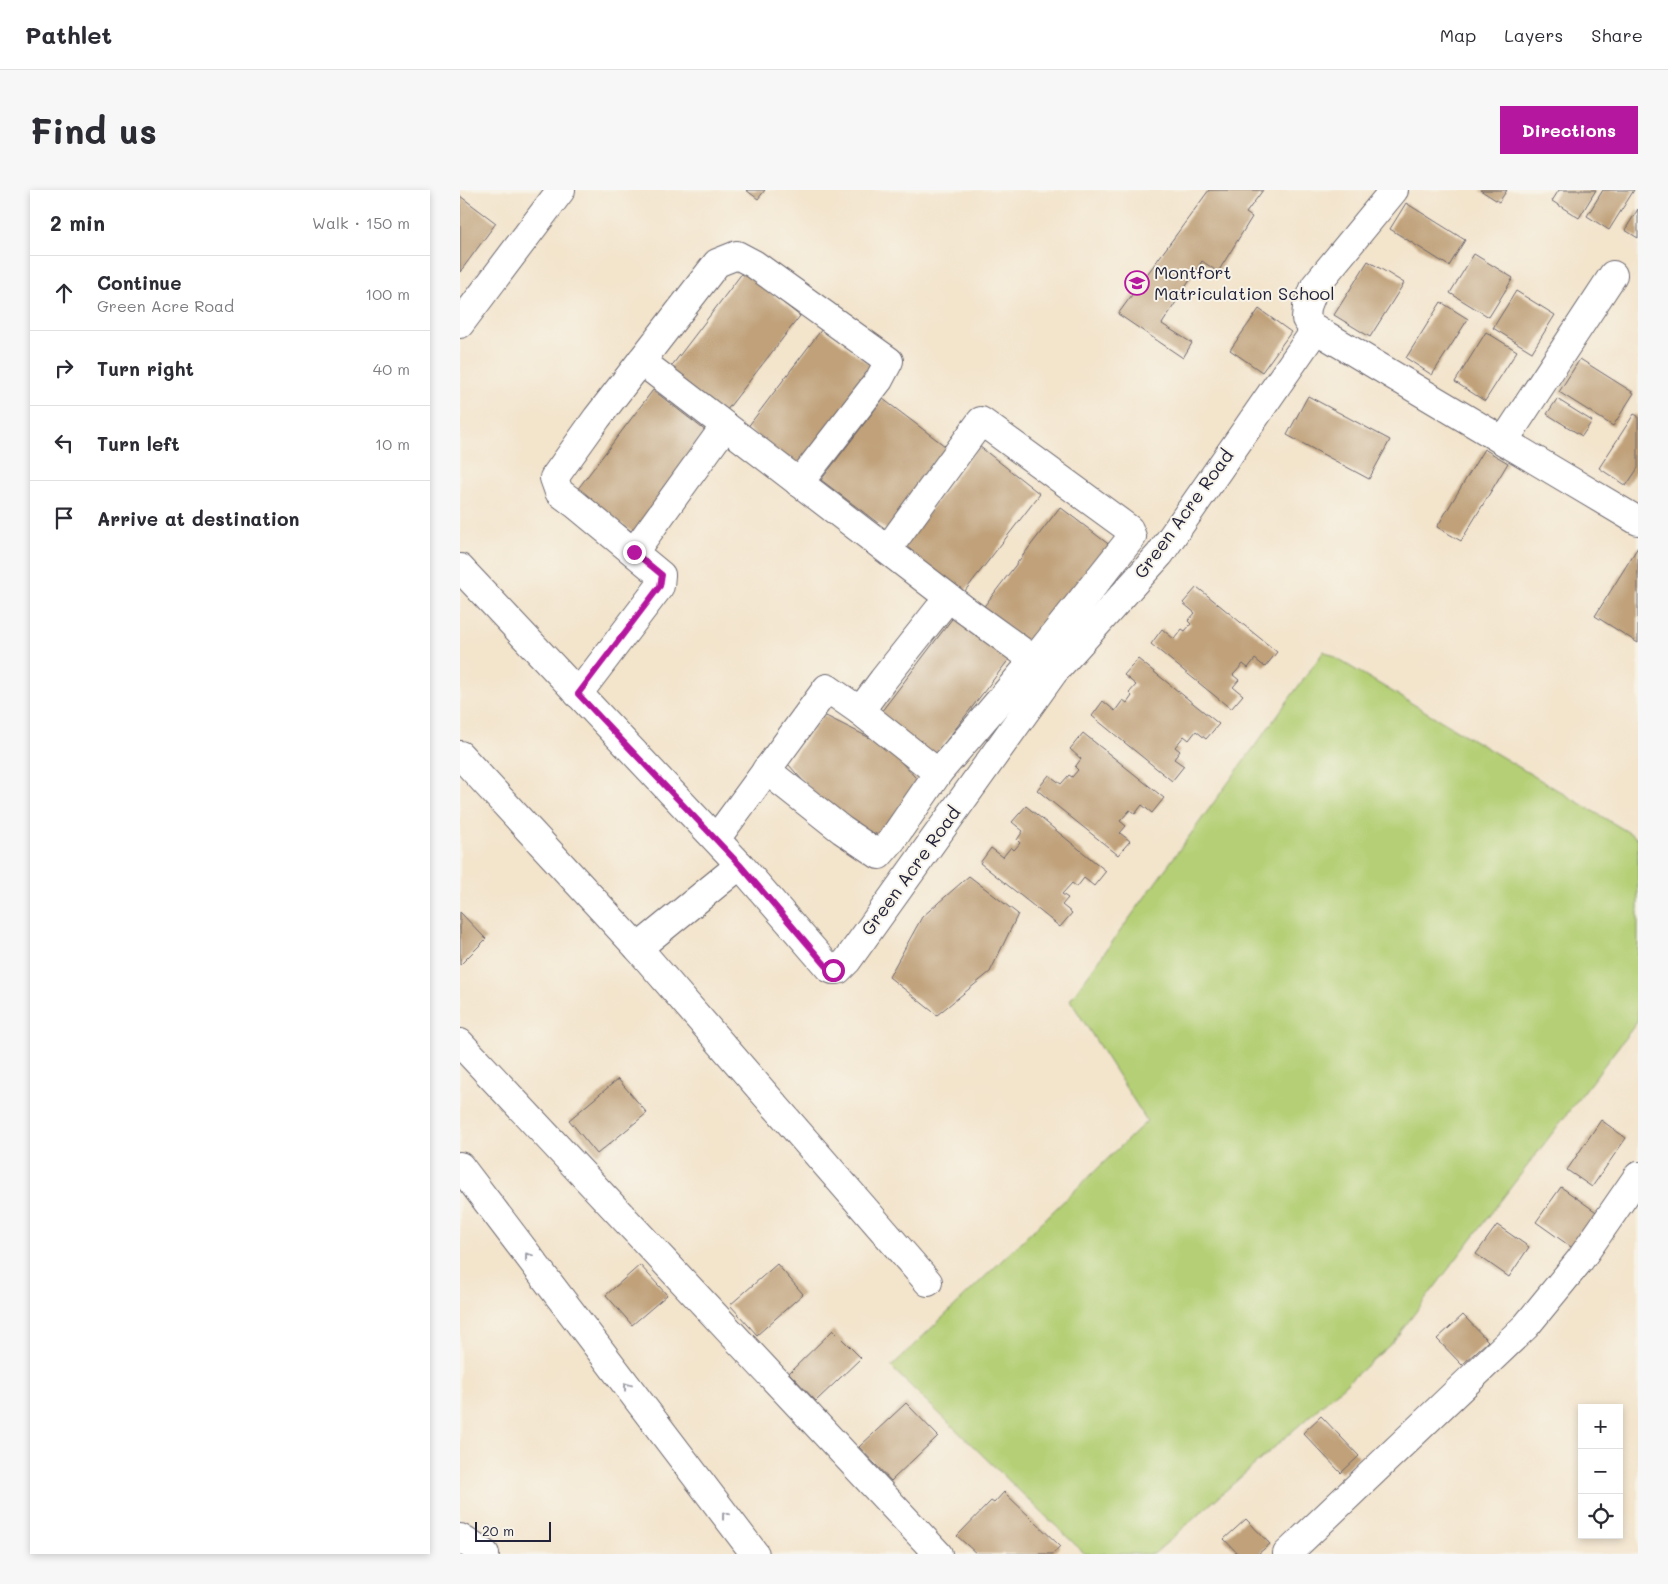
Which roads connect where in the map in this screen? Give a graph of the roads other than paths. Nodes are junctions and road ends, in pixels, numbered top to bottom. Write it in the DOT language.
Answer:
graph roads {
  1 [pos="561,190"];
  2 [pos="1394,190"];
  3 [pos="1613,275"];
  4 [pos="460,324"];
  5 [pos="1316,329"];
  6 [pos="641,361"];
  7 [pos="725,426"];
  8 [pos="1504,441"];
  9 [pos="799,483"];
  10 [pos="1638,521"];
  11 [pos="887,550"];
  12 [pos="634,552"];
  13 [pos="460,568"];
  14 [pos="948,598"];
  15 [pos="1034,660"];
  16 [pos="578,694"];
  17 [pos="860,711"];
  18 [pos="460,755"];
  19 [pos="766,770"];
  20 [pos="938,773"];
  21 [pos="716,839"];
  22 [pos="740,865"];
  23 [pos="638,948"];
  24 [pos="460,1043"];
  25 [pos="460,1166"];
  26 [pos="1638,1176"];
  27 [pos="928,1282"];
  28 [pos="460,1538"];
  29 [pos="485,1554"];
  30 [pos="755,1554"];
  31 [pos="938,1554"];
  32 [pos="1287,1554"];
  1 -- 4 [label="street"];
  2 -- 5 [label="street"];
  3 -- 8 [label="street"];
  5 -- 8 [label="street"];
  5 -- 22 [label="street, Green Acre Road"];
  6 -- 7 [label="street"];
  6 -- 9 [label="street"];
  6 -- 12 [label="street"];
  7 -- 9 [label="street"];
  7 -- 12 [label="street"];
  8 -- 10 [label="street"];
  9 -- 11 [label="street"];
  11 -- 14 [label="street"];
  11 -- 15 [label="street"];
  12 -- 16 [label="street"];
  13 -- 16 [label="street, Green Acre Road"];
  14 -- 15 [label="street"];
  14 -- 17 [label="street"];
  15 -- 20 [label="street"];
  16 -- 21 [label="street, Green Acre Road"];
  17 -- 19 [label="street"];
  17 -- 20 [label="street"];
  18 -- 23 [label="street"];
  19 -- 20 [label="street"];
  19 -- 21 [label="street"];
  21 -- 22 [label="street, Green Acre Road"];
  22 -- 23 [label="street"];
  23 -- 27 [label="street"];
  24 -- 31 [label="street"];
  30 -- 25 [label="street, one-way"];
  26 -- 32 [label="street"];
  28 -- 29 [label="street"];
}
